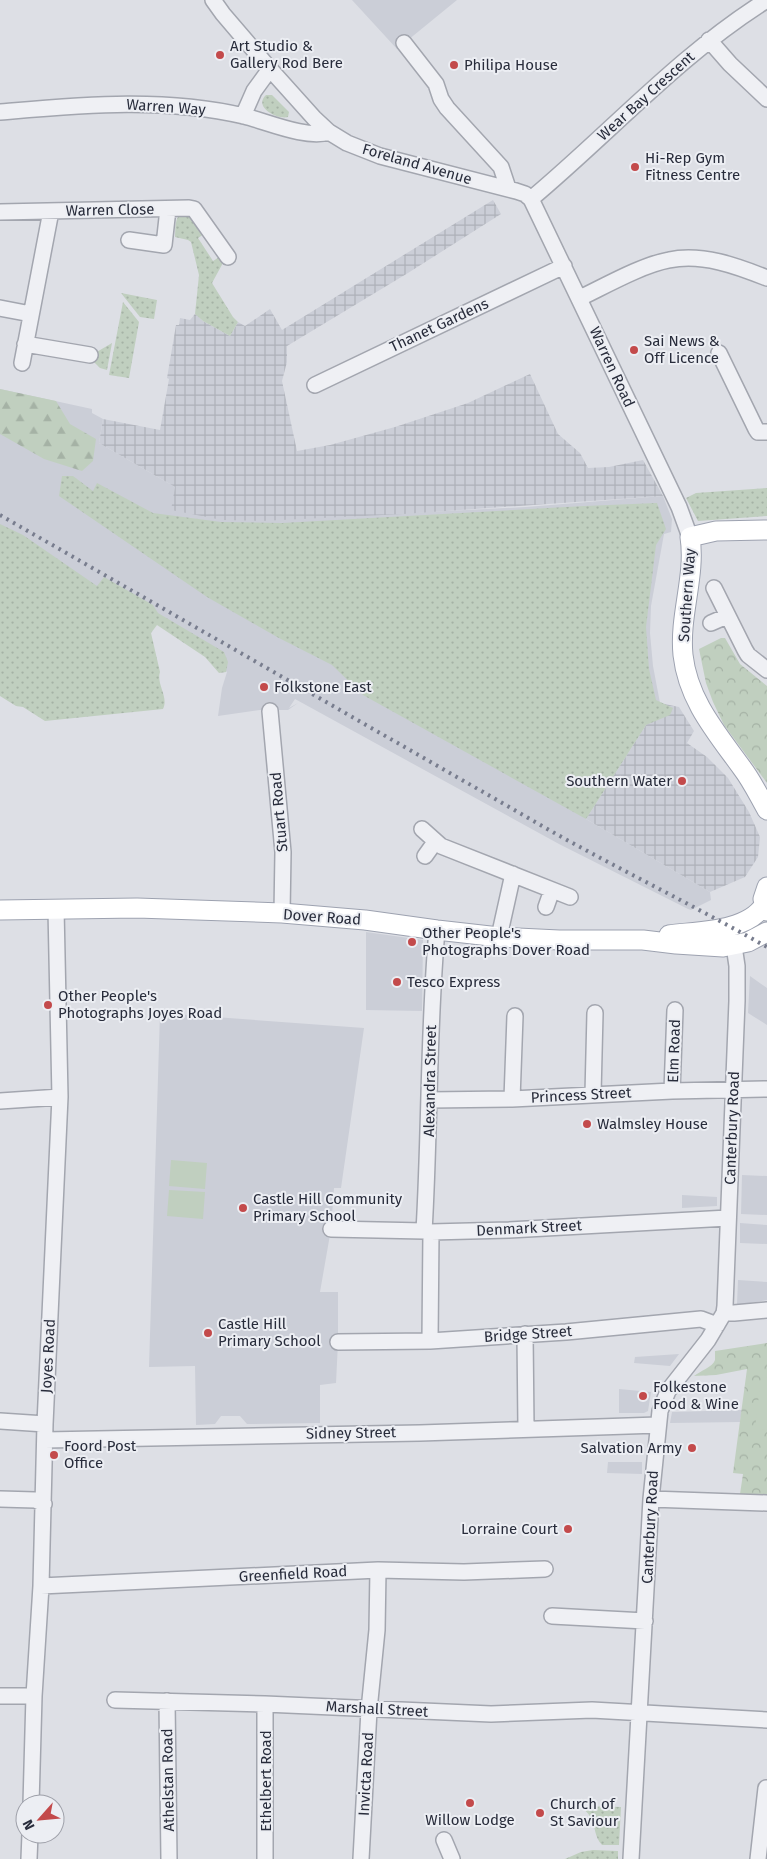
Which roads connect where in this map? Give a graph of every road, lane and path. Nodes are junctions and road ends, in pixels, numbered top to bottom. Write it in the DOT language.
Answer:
graph roads {
  1 [pos="213,0"];
  2 [pos="767,0"];
  3 [pos="709,40"];
  4 [pos="404,44"];
  5 [pos="270,70"];
  6 [pos="767,100"];
  7 [pos="0,112"];
  8 [pos="243,116"];
  9 [pos="329,132"];
  10 [pos="508,188"];
  11 [pos="531,199"];
  12 [pos="168,209"];
  13 [pos="52,211"];
  14 [pos="0,212"];
  15 [pos="129,240"];
  16 [pos="228,257"];
  17 [pos="564,266"];
  18 [pos="767,278"];
  19 [pos="580,298"];
  20 [pos="0,308"];
  21 [pos="31,314"];
  22 [pos="26,344"];
  23 [pos="719,353"];
  24 [pos="90,355"];
  25 [pos="22,363"];
  26 [pos="315,384"];
  27 [pos="767,432"];
  28 [pos="767,530"];
  29 [pos="732,532"];
  30 [pos="690,537"];
  31 [pos="691,563"];
  32 [pos="714,588"];
  33 [pos="726,616"];
  34 [pos="711,623"];
  35 [pos="767,670"];
  36 [pos="270,711"];
  37 [pos="767,810"];
  38 [pos="422,828"];
  39 [pos="435,842"];
  40 [pos="424,856"];
  41 [pos="513,874"];
  42 [pos="552,890"];
  43 [pos="570,897"];
  44 [pos="766,901"];
  45 [pos="546,907"];
  46 [pos="56,908"];
  47 [pos="0,910"];
  48 [pos="282,913"];
  49 [pos="437,930"];
  50 [pos="767,932"];
  51 [pos="499,937"];
  52 [pos="643,940"];
  53 [pos="734,946"];
  54 [pos="675,1010"];
  55 [pos="595,1013"];
  56 [pos="515,1016"];
  57 [pos="733,1089"];
  58 [pos="767,1089"];
  59 [pos="672,1091"];
  60 [pos="593,1094"];
  61 [pos="60,1097"];
  62 [pos="512,1099"];
  63 [pos="429,1100"];
  64 [pos="0,1101"];
  65 [pos="728,1218"];
  66 [pos="331,1229"];
  67 [pos="427,1232"];
  68 [pos="767,1310"];
  69 [pos="720,1319"];
  70 [pos="524,1334"];
  71 [pos="430,1341"];
  72 [pos="338,1342"];
  73 [pos="0,1421"];
  74 [pos="45,1424"];
  75 [pos="658,1425"];
  76 [pos="526,1428"];
  77 [pos="45,1440"];
  78 [pos="0,1499"];
  79 [pos="651,1499"];
  80 [pos="767,1503"];
  81 [pos="44,1504"];
  82 [pos="545,1569"];
  83 [pos="378,1570"];
  84 [pos="41,1586"];
  85 [pos="552,1616"];
  86 [pos="645,1620"];
  87 [pos="0,1696"];
  88 [pos="34,1696"];
  89 [pos="115,1700"];
  90 [pos="168,1701"];
  91 [pos="266,1704"];
  92 [pos="369,1710"];
  93 [pos="640,1712"];
  94 [pos="767,1720"];
  95 [pos="766,1788"];
  96 [pos="31,1794"];
  97 [pos="444,1840"];
  98 [pos="30,1844"];
  99 [pos="29,1859"];
  100 [pos="169,1859"];
  101 [pos="266,1859"];
  102 [pos="361,1859"];
  103 [pos="452,1859"];
  104 [pos="631,1859"];
  105 [pos="758,1859"];
  1 -- 5 [label="street, Foreland Avenue"];
  2 -- 3 [label="street, Wear Bay Crescent"];
  3 -- 6 [label="street"];
  3 -- 11 [label="street, Wear Bay Crescent"];
  4 -- 10 [label="street"];
  5 -- 8 [label="street"];
  5 -- 9 [label="street, Foreland Avenue"];
  7 -- 8 [label="street, Warren Way"];
  8 -- 9 [label="street, Warren Way"];
  9 -- 10 [label="street, Foreland Avenue"];
  10 -- 11 [label="street, Foreland Avenue"];
  11 -- 17 [label="street, Warren Road"];
  12 -- 13 [label="street, Warren Close"];
  12 -- 15 [label="street, Warren Close"];
  12 -- 16 [label="street, Warren Close"];
  13 -- 14 [label="street, Warren Close"];
  13 -- 21 [label="street, Warren Close"];
  17 -- 19 [label="street, Warren Road"];
  17 -- 26 [label="street, Thanet Gardens"];
  18 -- 19 [label="street"];
  19 -- 30 [label="street, Warren Road"];
  20 -- 21 [label="street"];
  21 -- 22 [label="street, Warren Close"];
  22 -- 24 [label="street"];
  22 -- 25 [label="street, Warren Close"];
  23 -- 27 [label="street"];
  28 -- 29 [label="main road"];
  29 -- 30 [label="main road"];
  29 -- 31 [label="main road"];
  30 -- 31 [label="main road, Southern Way"];
  31 -- 37 [label="main road, Southern Way"];
  32 -- 33 [label="street"];
  33 -- 34 [label="street"];
  33 -- 35 [label="street"];
  36 -- 48 [label="street, Stuart Road"];
  38 -- 39 [label="street"];
  39 -- 40 [label="street"];
  39 -- 41 [label="street"];
  41 -- 42 [label="street"];
  41 -- 51 [label="street"];
  42 -- 43 [label="street"];
  42 -- 45 [label="street"];
  44 -- 52 [label="main road, Dover Road"];
  46 -- 47 [label="main road, Dover Road"];
  46 -- 48 [label="main road, Dover Road"];
  46 -- 61 [label="street, Joyes Road"];
  48 -- 49 [label="main road, Dover Road"];
  49 -- 51 [label="main road, Dover Road"];
  49 -- 63 [label="street, Alexandra Street"];
  50 -- 53 [label="main road, Dover Road"];
  51 -- 52 [label="main road, Dover Road"];
  52 -- 53 [label="main road, Dover Road"];
  53 -- 57 [label="street, Canterbury Road"];
  54 -- 59 [label="street, Elm Road"];
  55 -- 60 [label="street"];
  56 -- 62 [label="street"];
  57 -- 58 [label="street, Princess Street"];
  57 -- 59 [label="street, Princess Street"];
  57 -- 65 [label="street, Canterbury Road"];
  59 -- 60 [label="street, Princess Street"];
  60 -- 62 [label="street, Princess Street"];
  61 -- 64 [label="street"];
  61 -- 74 [label="street, Joyes Road"];
  62 -- 63 [label="street, Princess Street"];
  63 -- 67 [label="street, Alexandra Street"];
  65 -- 67 [label="street, Denmark Street"];
  65 -- 69 [label="street, Canterbury Road"];
  66 -- 67 [label="street, Denmark Street"];
  67 -- 71 [label="street, Alexandra Street"];
  68 -- 69 [label="street, Bridge Street"];
  69 -- 70 [label="street, Bridge Street"];
  69 -- 75 [label="street, Canterbury Road"];
  70 -- 71 [label="street, Bridge Street"];
  70 -- 76 [label="street"];
  71 -- 72 [label="street, Bridge Street"];
  73 -- 74 [label="street"];
  74 -- 77 [label="street, Joyes Road"];
  75 -- 76 [label="street, Sidney Street"];
  75 -- 79 [label="street, Canterbury Road"];
  76 -- 77 [label="street, Sidney Street"];
  77 -- 81 [label="street, Joyes Road"];
  78 -- 81 [label="street"];
  79 -- 80 [label="street"];
  79 -- 86 [label="street, Canterbury Road"];
  81 -- 84 [label="street, Joyes Road"];
  82 -- 83 [label="street, Greenfield Road"];
  83 -- 84 [label="street, Greenfield Road"];
  83 -- 92 [label="street, Invicta Road"];
  84 -- 88 [label="street, Joyes Road"];
  85 -- 86 [label="street"];
  86 -- 93 [label="street, Canterbury Road"];
  87 -- 88 [label="street"];
  88 -- 96 [label="street, Joyes Road"];
  89 -- 90 [label="street, Marshall Street"];
  90 -- 91 [label="street, Marshall Street"];
  90 -- 100 [label="street, Athelstan Road"];
  91 -- 92 [label="street, Marshall Street"];
  91 -- 101 [label="street, Ethelbert Road"];
  92 -- 93 [label="street, Marshall Street"];
  92 -- 102 [label="street, Invicta Road"];
  93 -- 94 [label="street, Marshall Street"];
  93 -- 104 [label="street, Canterbury Road"];
  95 -- 105 [label="street"];
  97 -- 103 [label="street"];
  98 -- 99 [label="street"];
}
